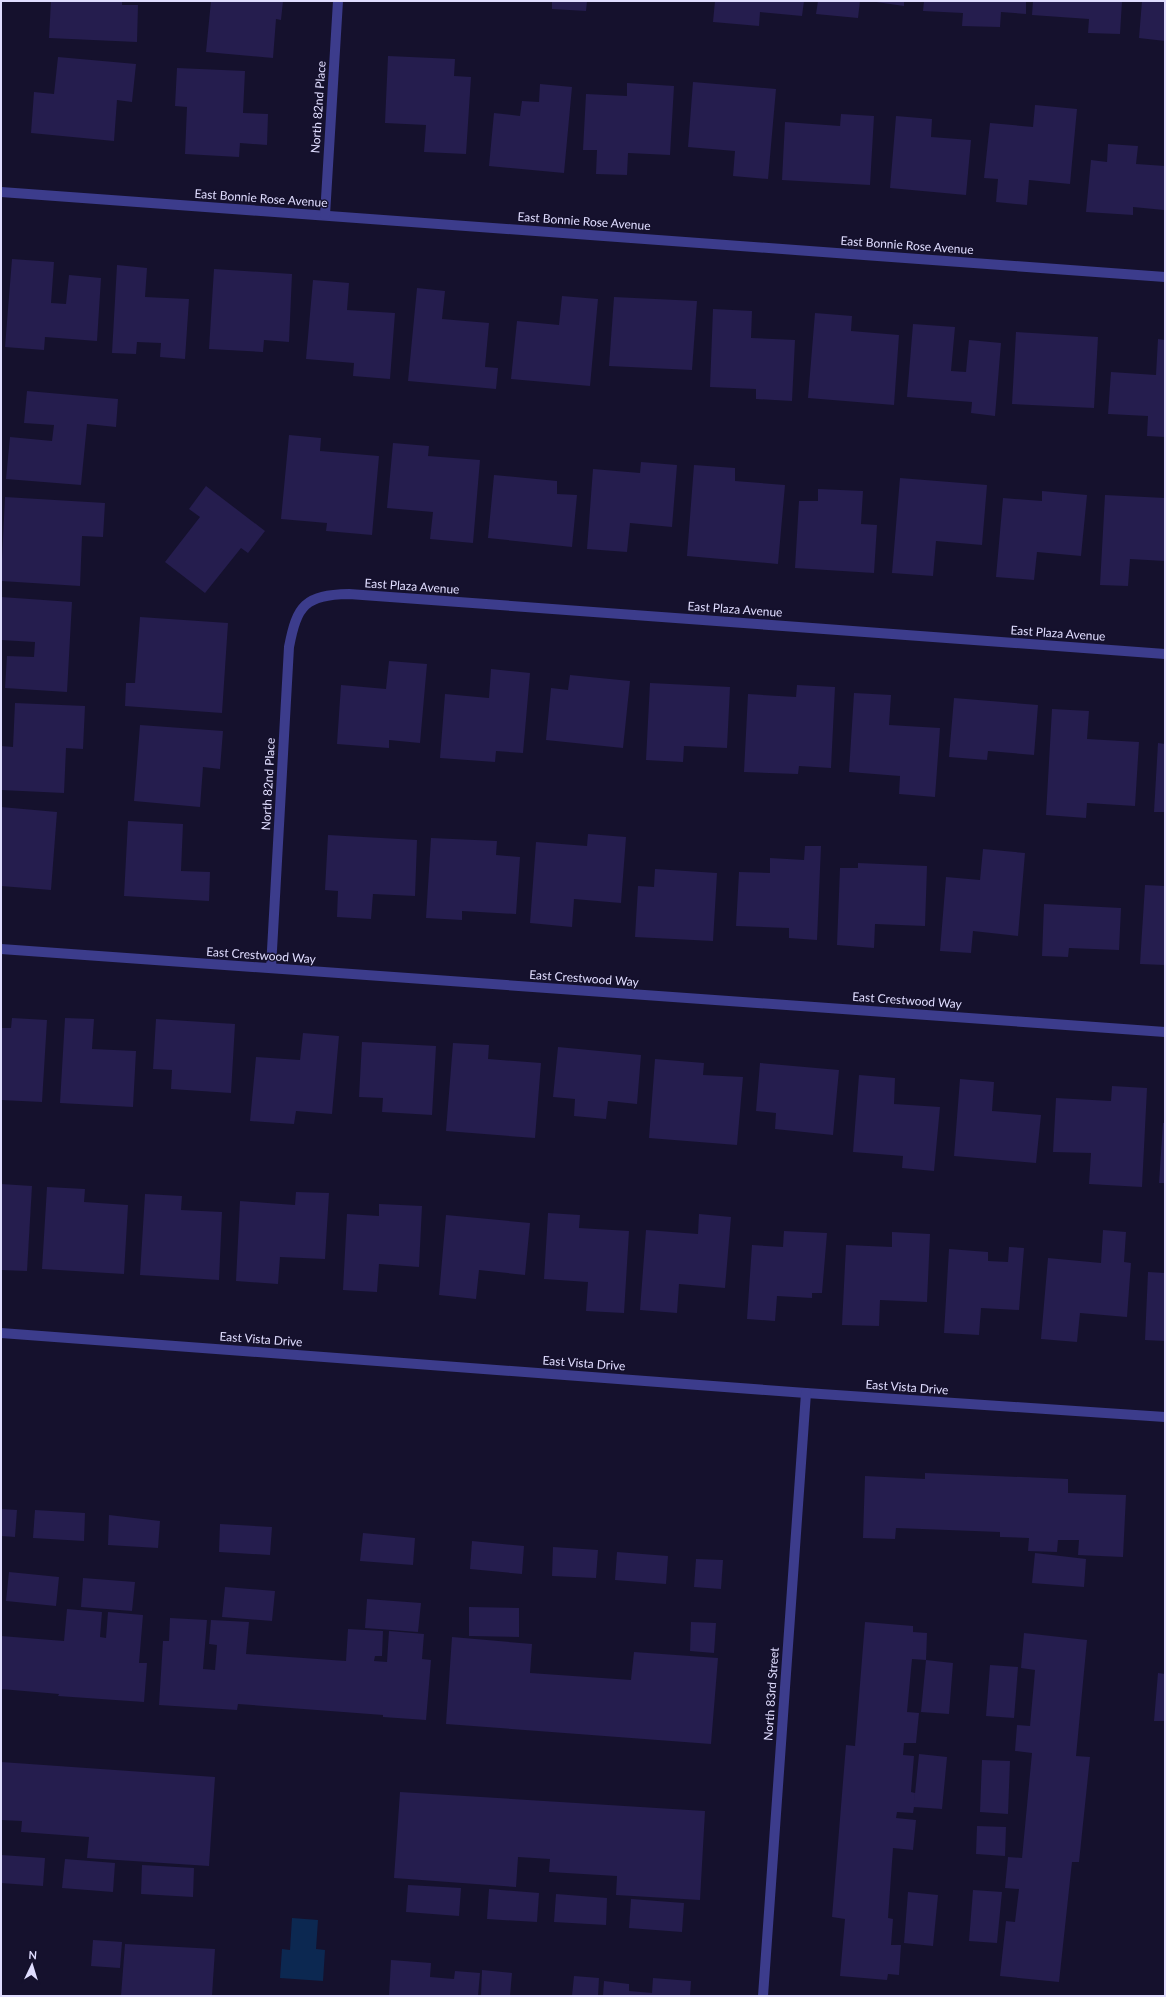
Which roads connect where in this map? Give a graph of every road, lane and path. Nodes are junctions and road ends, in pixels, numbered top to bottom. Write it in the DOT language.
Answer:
graph roads {
  1 [pos="338,1"];
  2 [pos="1,192"];
  3 [pos="325,216"];
  4 [pos="1165,277"];
  5 [pos="305,604"];
  6 [pos="1165,654"];
  7 [pos="1,950"];
  8 [pos="271,968"];
  9 [pos="1165,1032"];
  10 [pos="1,1333"];
  11 [pos="806,1393"];
  12 [pos="1165,1418"];
  13 [pos="762,1996"];
  1 -- 3 [label="street, North 82nd Place"];
  2 -- 3 [label="street, East Bonnie Rose Avenue"];
  3 -- 4 [label="street, East Bonnie Rose Avenue"];
  5 -- 6 [label="street, East Plaza Avenue"];
  5 -- 8 [label="street, North 82nd Place"];
  7 -- 8 [label="street, East Crestwood Way"];
  8 -- 9 [label="street, East Crestwood Way"];
  10 -- 11 [label="street, East Vista Drive"];
  11 -- 12 [label="street, East Vista Drive"];
  11 -- 13 [label="street, North 83rd Street"];
}
